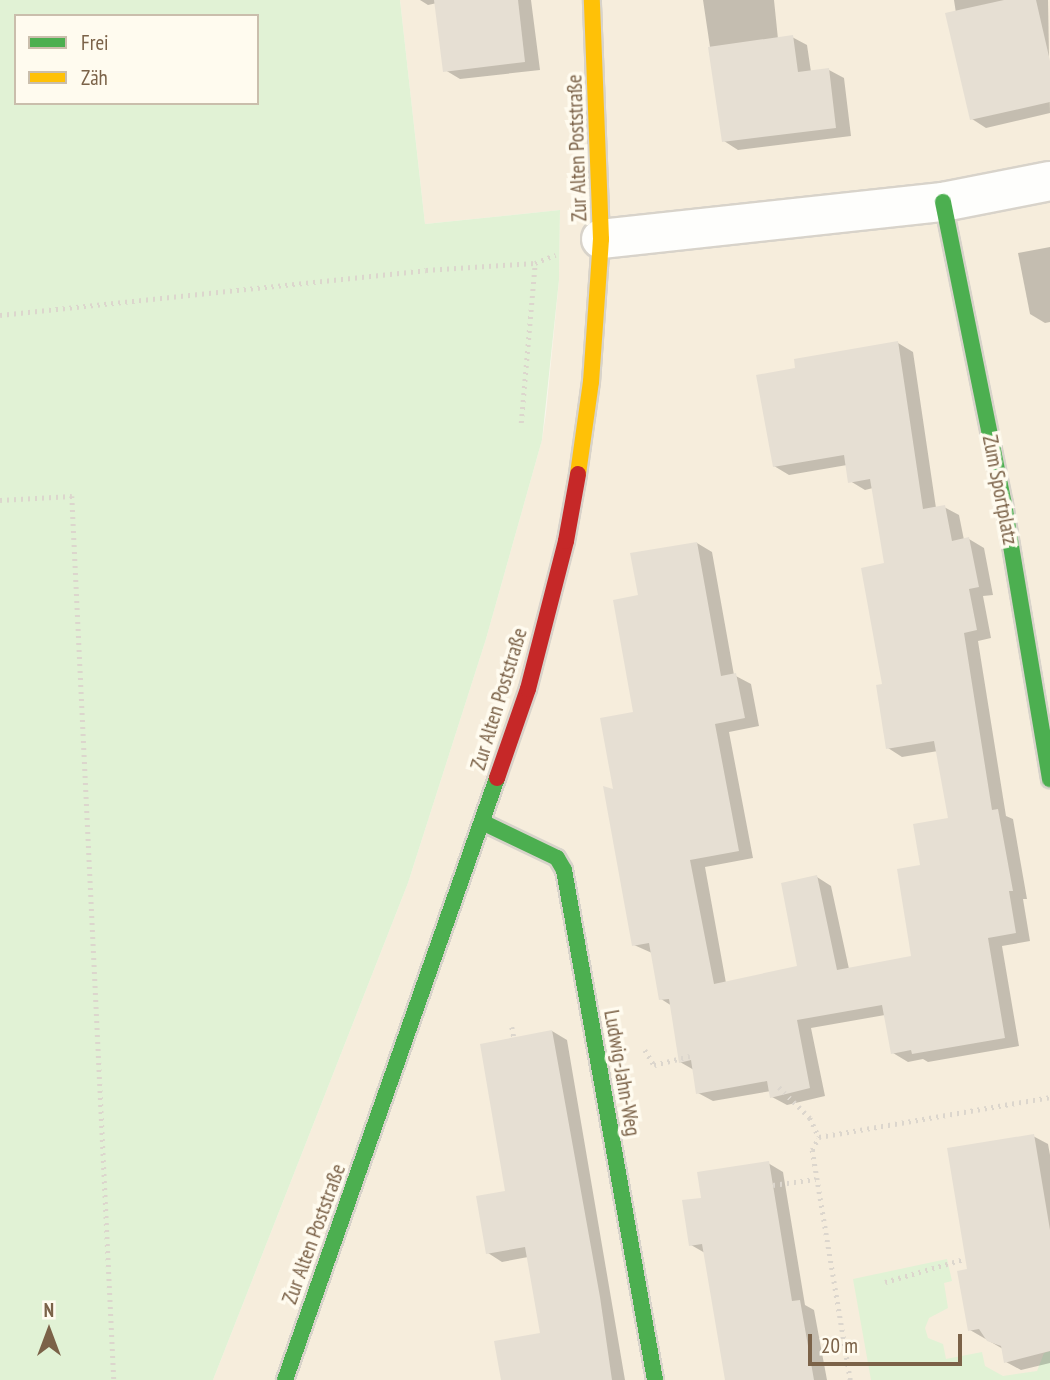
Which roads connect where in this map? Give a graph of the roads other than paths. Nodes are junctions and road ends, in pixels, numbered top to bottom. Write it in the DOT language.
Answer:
graph roads {
  1 [pos="592,0"];
  2 [pos="1050,181"];
  3 [pos="943,202"];
  4 [pos="601,239"];
  5 [pos="1050,779"];
  6 [pos="482,822"];
  7 [pos="285,1380"];
  8 [pos="654,1380"];
  1 -- 4 [label="street, Zur Alten Poststraße"];
  2 -- 3 [label="street"];
  3 -- 4 [label="street"];
  3 -- 5 [label="street, Zum Sportplatz"];
  4 -- 6 [label="street, Zur Alten Poststraße"];
  6 -- 7 [label="street, Zur Alten Poststraße"];
  6 -- 8 [label="street, Ludwig-Jahn-Weg"];
}
